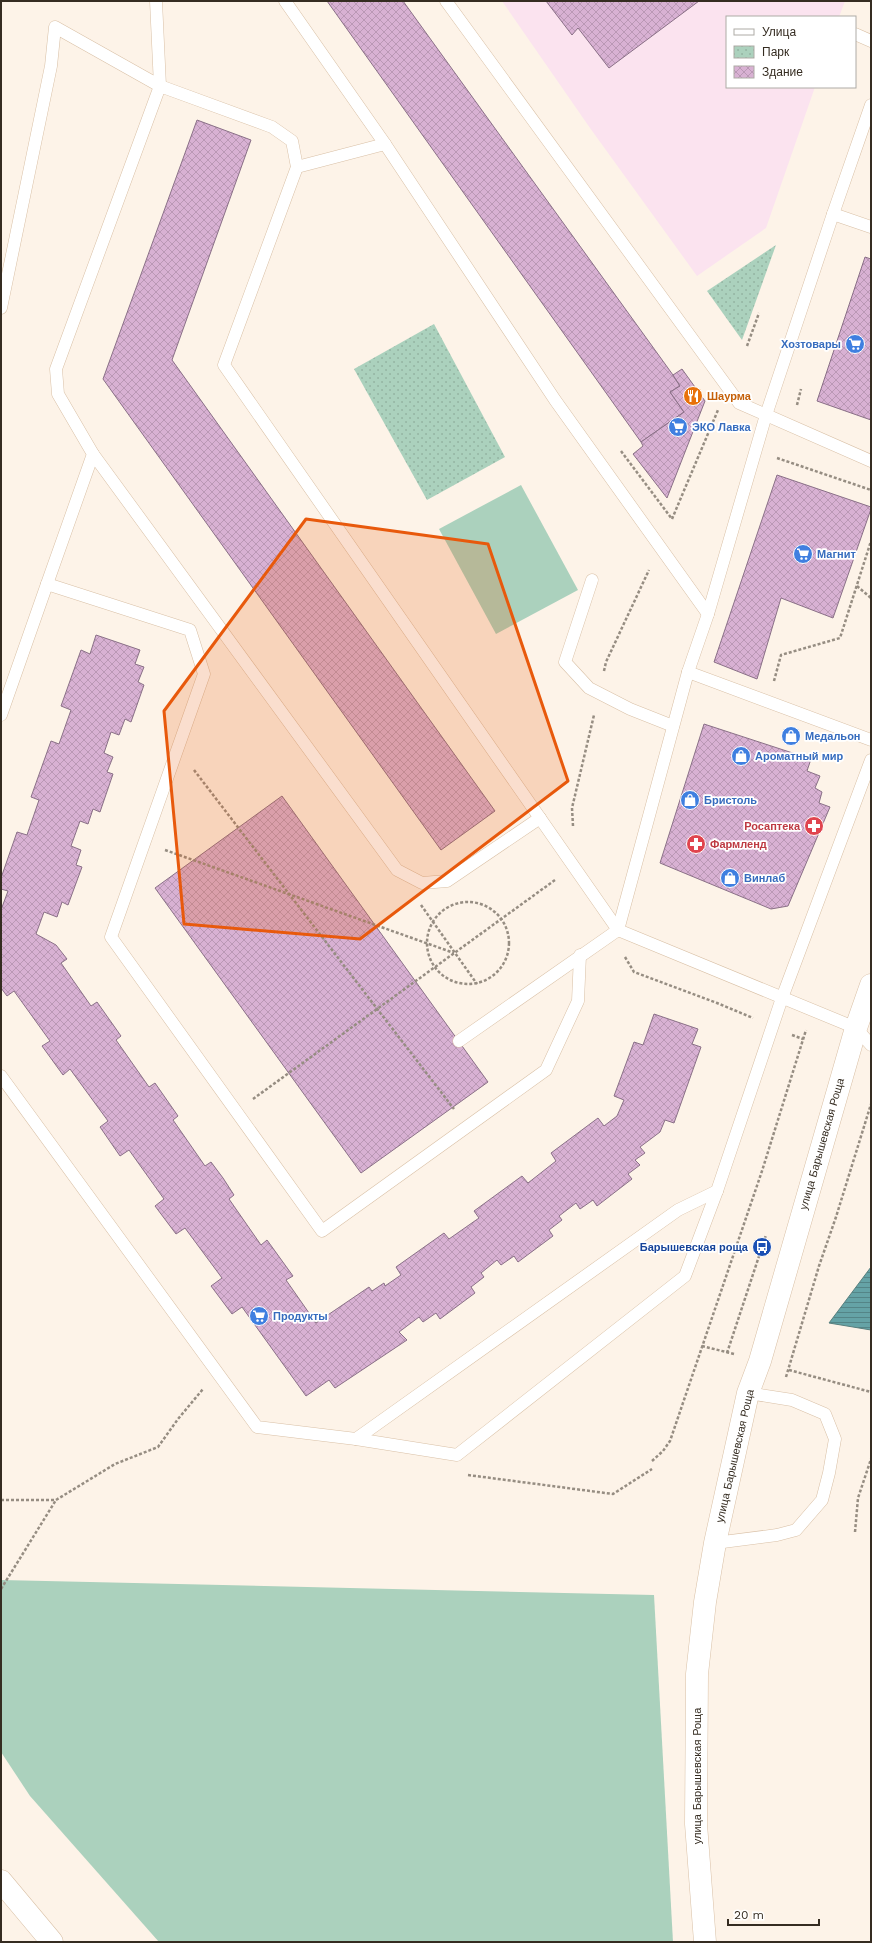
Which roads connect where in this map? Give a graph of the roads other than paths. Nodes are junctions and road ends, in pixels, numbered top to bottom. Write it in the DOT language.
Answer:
graph roads {
  1 [pos="156,1"];
  2 [pos="285,1"];
  3 [pos="446,1"];
  4 [pos="856,34"];
  5 [pos="871,40"];
  6 [pos="160,86"];
  7 [pos="871,105"];
  8 [pos="385,144"];
  9 [pos="297,167"];
  10 [pos="833,214"];
  11 [pos="871,227"];
  12 [pos="1,308"];
  13 [pos="766,415"];
  14 [pos="93,454"];
  15 [pos="871,462"];
  16 [pos="592,580"];
  17 [pos="47,584"];
  18 [pos="708,614"];
  19 [pos="688,672"];
  20 [pos="1,715"];
  21 [pos="673,726"];
  22 [pos="871,740"];
  23 [pos="871,760"];
  24 [pos="540,818"];
  25 [pos="618,930"];
  26 [pos="580,955"];
  27 [pos="871,985"];
  28 [pos="782,998"];
  29 [pos="856,1028"];
  30 [pos="459,1041"];
  31 [pos="871,1045"];
  32 [pos="1,1076"];
  33 [pos="717,1191"];
  34 [pos="748,1393"];
  35 [pos="356,1438"];
  36 [pos="715,1543"];
  37 [pos="1,1881"];
  38 [pos="52,1942"];
  39 [pos="704,1942"];
  1 -- 6 [label="lane"];
  2 -- 8 [label="lane"];
  3 -- 13 [label="lane"];
  4 -- 5 [label="lane"];
  6 -- 9 [label="lane"];
  6 -- 12 [label="lane"];
  6 -- 14 [label="lane"];
  7 -- 10 [label="lane"];
  8 -- 9 [label="lane"];
  8 -- 18 [label="lane"];
  9 -- 24 [label="lane"];
  10 -- 11 [label="lane"];
  10 -- 13 [label="lane"];
  13 -- 15 [label="lane"];
  13 -- 18 [label="lane"];
  14 -- 17 [label="lane"];
  14 -- 24 [label="lane"];
  16 -- 21 [label="lane"];
  17 -- 20 [label="lane"];
  17 -- 26 [label="lane"];
  18 -- 19 [label="lane"];
  19 -- 21 [label="lane"];
  19 -- 22 [label="lane"];
  21 -- 25 [label="lane"];
  23 -- 28 [label="lane"];
  24 -- 25 [label="lane"];
  25 -- 26 [label="lane"];
  25 -- 28 [label="lane"];
  26 -- 30 [label="lane"];
  27 -- 29 [label="street, улица Барышевская Роща"];
  28 -- 29 [label="lane"];
  28 -- 33 [label="lane"];
  29 -- 31 [label="lane"];
  29 -- 34 [label="street, улица Барышевская Роща"];
  32 -- 35 [label="lane"];
  33 -- 35 [label="lane"];
  33 -- 35 [label="lane"];
  34 -- 36 [label="street, улица Барышевская Роща"];
  34 -- 36 [label="lane"];
  36 -- 39 [label="street, улица Барышевская Роща"];
  37 -- 38 [label="street"];
}
